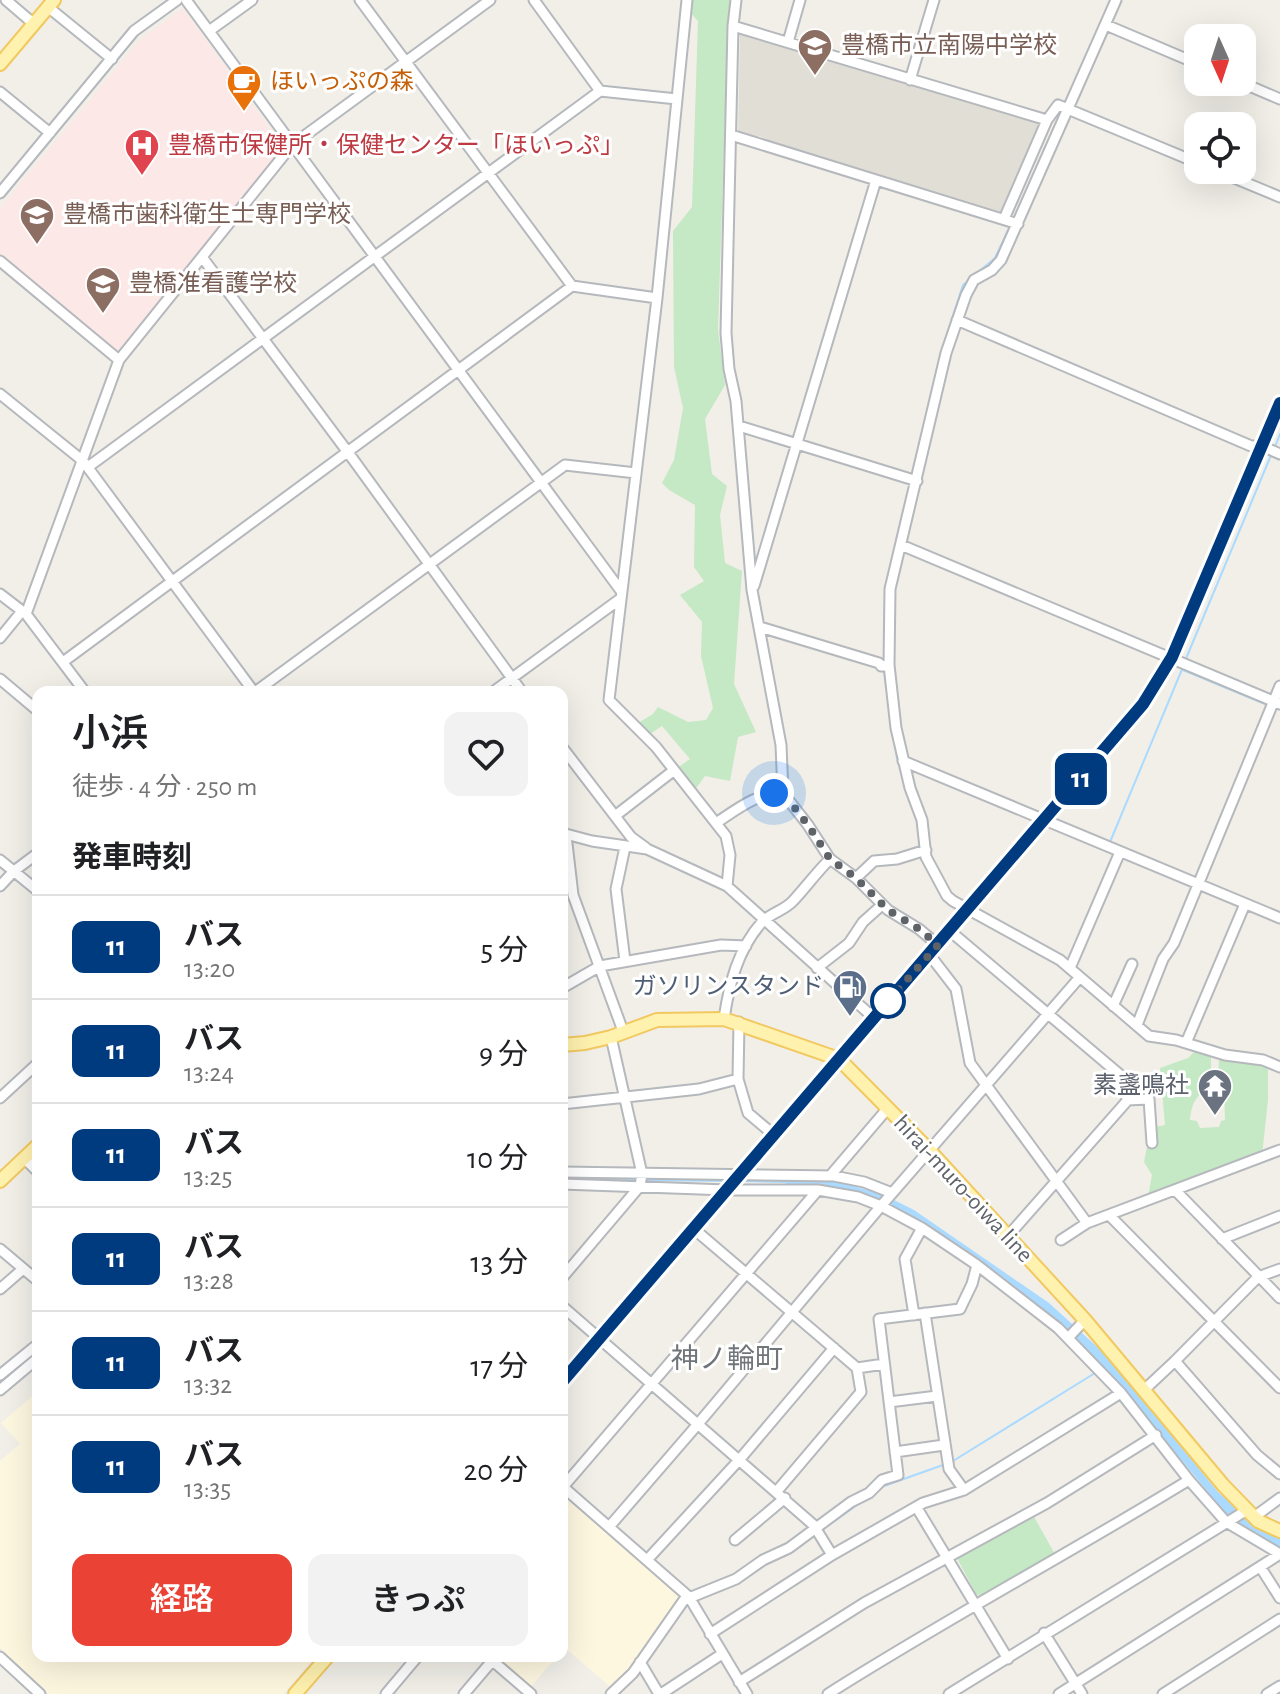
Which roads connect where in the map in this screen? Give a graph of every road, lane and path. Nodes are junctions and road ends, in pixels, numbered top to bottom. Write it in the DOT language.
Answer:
graph roads {
  1 [pos="6,0"];
  2 [pos="177,0"];
  3 [pos="186,0"];
  4 [pos="252,0"];
  5 [pos="360,0"];
  6 [pos="490,0"];
  7 [pos="534,0"];
  8 [pos="687,0"];
  9 [pos="736,0"];
  10 [pos="800,0"];
  11 [pos="934,0"];
  12 [pos="1116,0"];
  13 [pos="51,4"];
  14 [pos="34,24"];
  15 [pos="1106,25"];
  16 [pos="733,26"];
  17 [pos="209,31"];
  18 [pos="788,42"];
  19 [pos="1184,58"];
  20 [pos="112,59"];
  21 [pos="405,62"];
  22 [pos="0,64"];
  23 [pos="910,80"];
  24 [pos="1256,89"];
  25 [pos="600,91"];
  26 [pos="0,92"];
  27 [pos="677,99"];
  28 [pos="1280,99"];
  29 [pos="1069,109"];
  30 [pos="1047,120"];
  31 [pos="50,133"];
  32 [pos="731,135"];
  33 [pos="292,145"];
  34 [pos="1184,157"];
  35 [pos="489,174"];
  36 [pos="876,180"];
  37 [pos="1249,184"];
  38 [pos="0,193"];
  39 [pos="1280,197"];
  40 [pos="1010,221"];
  41 [pos="202,257"];
  42 [pos="375,257"];
  43 [pos="0,261"];
  44 [pos="572,286"];
  45 [pos="657,298"];
  46 [pos="957,320"];
  47 [pos="264,340"];
  48 [pos="119,360"];
  49 [pos="458,370"];
  50 [pos="0,394"];
  51 [pos="1280,403"];
  52 [pos="739,426"];
  53 [pos="797,444"];
  54 [pos="347,451"];
  55 [pos="1273,451"];
  56 [pos="86,464"];
  57 [pos="636,473"];
  58 [pos="913,480"];
  59 [pos="541,482"];
  60 [pos="901,545"];
  61 [pos="428,565"];
  62 [pos="171,580"];
  63 [pos="752,590"];
  64 [pos="0,594"];
  65 [pos="620,595"];
  66 [pos="24,612"];
  67 [pos="760,627"];
  68 [pos="0,638"];
  69 [pos="1181,661"];
  70 [pos="63,662"];
  71 [pos="885,665"];
  72 [pos="511,678"];
  73 [pos="0,679"];
  74 [pos="81,686"];
  75 [pos="250,686"];
  76 [pos="263,686"];
  77 [pos="501,686"];
  78 [pos="517,686"];
  79 [pos="1280,686"];
  80 [pos="1274,705"];
  81 [pos="32,706"];
  82 [pos="568,755"];
  83 [pos="903,761"];
  84 [pos="673,771"];
  85 [pos="783,793"];
  86 [pos="615,816"];
  87 [pos="1045,820"];
  88 [pos="716,823"];
  89 [pos="568,835"];
  90 [pos="625,847"];
  91 [pos="647,849"];
  92 [pos="926,850"];
  93 [pos="1120,852"];
  94 [pos="32,858"];
  95 [pos="830,859"];
  96 [pos="0,860"];
  97 [pos="14,871"];
  98 [pos="856,878"];
  99 [pos="1198,884"];
  100 [pos="0,886"];
  101 [pos="32,886"];
  102 [pos="727,886"];
  103 [pos="568,898"];
  104 [pos="1245,904"];
  105 [pos="882,905"];
  106 [pos="968,909"];
  107 [pos="1280,918"];
  108 [pos="764,920"];
  109 [pos="950,931"];
  110 [pos="746,946"];
  111 [pos="933,950"];
  112 [pos="625,961"];
  113 [pos="1132,964"];
  114 [pos="600,966"];
  115 [pos="817,968"];
  116 [pos="1070,968"];
  117 [pos="1080,977"];
  118 [pos="568,985"];
  119 [pos="1113,1006"];
  120 [pos="1049,1014"];
  121 [pos="874,1018"];
  122 [pos="724,1019"];
  123 [pos="739,1022"];
  124 [pos="1137,1025"];
  125 [pos="623,1031"];
  126 [pos="611,1037"];
  127 [pos="1186,1043"];
  128 [pos="568,1044"];
  129 [pos="839,1059"];
  130 [pos="1280,1067"];
  131 [pos="32,1069"];
  132 [pos="738,1079"];
  133 [pos="986,1085"];
  134 [pos="0,1098"];
  135 [pos="623,1098"];
  136 [pos="1127,1100"];
  137 [pos="568,1103"];
  138 [pos="888,1108"];
  139 [pos="774,1135"];
  140 [pos="1152,1143"];
  141 [pos="929,1150"];
  142 [pos="1280,1150"];
  143 [pos="32,1151"];
  144 [pos="24,1158"];
  145 [pos="32,1166"];
  146 [pos="568,1172"];
  147 [pos="642,1174"];
  148 [pos="740,1175"];
  149 [pos="830,1176"];
  150 [pos="0,1181"];
  151 [pos="1058,1181"];
  152 [pos="568,1184"];
  153 [pos="640,1186"];
  154 [pos="728,1188"];
  155 [pos="818,1190"];
  156 [pos="1176,1191"];
  157 [pos="892,1193"];
  158 [pos="881,1206"];
  159 [pos="1110,1216"];
  160 [pos="1280,1216"];
  161 [pos="1087,1223"];
  162 [pos="922,1228"];
  163 [pos="694,1229"];
  164 [pos="1008,1236"];
  165 [pos="1222,1239"];
  166 [pos="1061,1240"];
  167 [pos="0,1249"];
  168 [pos="977,1265"];
  169 [pos="23,1269"];
  170 [pos="1280,1269"];
  171 [pos="568,1271"];
  172 [pos="747,1274"];
  173 [pos="32,1276"];
  174 [pos="1258,1277"];
  175 [pos="0,1289"];
  176 [pos="1280,1298"];
  177 [pos="568,1312"];
  178 [pos="792,1312"];
  179 [pos="925,1313"];
  180 [pos="914,1315"];
  181 [pos="1215,1321"];
  182 [pos="1082,1323"];
  183 [pos="1068,1338"];
  184 [pos="598,1339"];
  185 [pos="834,1348"];
  186 [pos="32,1349"];
  187 [pos="1175,1361"];
  188 [pos="32,1363"];
  189 [pos="884,1364"];
  190 [pos="857,1368"];
  191 [pos="0,1375"];
  192 [pos="568,1375"];
  193 [pos="652,1385"];
  194 [pos="1280,1388"];
  195 [pos="0,1390"];
  196 [pos="1144,1390"];
  197 [pos="1121,1393"];
  198 [pos="937,1396"];
  199 [pos="889,1402"];
  200 [pos="698,1424"];
  201 [pos="1156,1435"];
  202 [pos="944,1445"];
  203 [pos="895,1452"];
  204 [pos="740,1459"];
  205 [pos="1280,1474"];
  206 [pos="568,1480"];
  207 [pos="1189,1480"];
  208 [pos="964,1490"];
  209 [pos="568,1492"];
  210 [pos="781,1494"];
  211 [pos="1280,1498"];
  212 [pos="917,1508"];
  213 [pos="1248,1513"];
  214 [pos="1229,1521"];
  215 [pos="609,1527"];
  216 [pos="816,1529"];
  217 [pos="1280,1531"];
  218 [pos="735,1540"];
  219 [pos="1280,1554"];
  220 [pos="832,1555"];
  221 [pos="948,1559"];
  222 [pos="647,1560"];
  223 [pos="1261,1568"];
  224 [pos="689,1597"];
  225 [pos="1280,1598"];
  226 [pos="976,1604"];
  227 [pos="1280,1619"];
  228 [pos="1044,1633"];
  229 [pos="710,1634"];
  230 [pos="722,1654"];
  231 [pos="0,1657"];
  232 [pos="1008,1659"];
  233 [pos="323,1662"];
  234 [pos="413,1662"];
  235 [pos="486,1662"];
  236 [pos="494,1662"];
  237 [pos="640,1662"];
  238 [pos="739,1682"];
  239 [pos="1076,1683"];
  240 [pos="1280,1686"];
  241 [pos="40,1694"];
  242 [pos="295,1694"];
  243 [pos="386,1694"];
  244 [pos="464,1694"];
  245 [pos="531,1694"];
  246 [pos="611,1694"];
  247 [pos="660,1694"];
  248 [pos="747,1694"];
  249 [pos="828,1694"];
  250 [pos="949,1694"];
  251 [pos="1059,1694"];
  252 [pos="1082,1694"];
  253 [pos="1163,1694"];
  254 [pos="1267,1694"];
  1 -- 14 [label="street"];
  2 -- 20 [label="street"];
  3 -- 17 [label="street"];
  4 -- 17 [label="street"];
  5 -- 21 [label="street"];
  6 -- 21 [label="street"];
  7 -- 25 [label="street"];
  8 -- 27 [label="street"];
  9 -- 16 [label="street"];
  10 -- 18 [label="street"];
  11 -- 23 [label="street"];
  12 -- 15 [label="street"];
  13 -- 14 [label="main road"];
  13 -- 20 [label="street"];
  14 -- 22 [label="main road"];
  15 -- 19 [label="street"];
  15 -- 29 [label="street"];
  16 -- 18 [label="street"];
  16 -- 32 [label="street"];
  17 -- 33 [label="street"];
  18 -- 23 [label="street"];
  20 -- 31 [label="street"];
  21 -- 33 [label="street"];
  21 -- 35 [label="street"];
  23 -- 30 [label="street"];
  24 -- 28 [label="street"];
  25 -- 27 [label="street"];
  25 -- 35 [label="street"];
  26 -- 31 [label="street"];
  27 -- 45 [label="street"];
  29 -- 30 [label="street"];
  29 -- 34 [label="street"];
  29 -- 40 [label="street"];
  30 -- 40 [label="street"];
  31 -- 38 [label="street"];
  32 -- 36 [label="street"];
  32 -- 52 [label="street"];
  33 -- 41 [label="street"];
  33 -- 42 [label="street"];
  35 -- 42 [label="street"];
  35 -- 44 [label="street"];
  36 -- 40 [label="street"];
  36 -- 53 [label="street"];
  37 -- 39 [label="street"];
  40 -- 46 [label="street"];
  41 -- 47 [label="street"];
  41 -- 48 [label="street"];
  42 -- 47 [label="street"];
  42 -- 49 [label="street"];
  43 -- 48 [label="street"];
  44 -- 45 [label="street"];
  44 -- 49 [label="street"];
  45 -- 57 [label="street"];
  46 -- 55 [label="street"];
  46 -- 58 [label="street"];
  47 -- 54 [label="street"];
  47 -- 56 [label="street"];
  48 -- 56 [label="street"];
  49 -- 54 [label="street"];
  49 -- 59 [label="street"];
  50 -- 56 [label="street"];
  51 -- 55 [label="main road"];
  52 -- 53 [label="street"];
  52 -- 63 [label="street"];
  53 -- 58 [label="street"];
  53 -- 63 [label="street"];
  54 -- 61 [label="street"];
  54 -- 62 [label="street"];
  55 -- 69 [label="main road"];
  56 -- 62 [label="street"];
  56 -- 66 [label="street"];
  57 -- 59 [label="street"];
  57 -- 65 [label="street"];
  58 -- 60 [label="street"];
  59 -- 61 [label="street"];
  59 -- 65 [label="street"];
  60 -- 69 [label="street"];
  60 -- 71 [label="street"];
  61 -- 72 [label="street"];
  61 -- 76 [label="street"];
  62 -- 70 [label="street"];
  62 -- 75 [label="street"];
  63 -- 67 [label="street"];
  64 -- 66 [label="street"];
  65 -- 72 [label="street"];
  65 -- 84 [label="street"];
  66 -- 68 [label="street"];
  66 -- 70 [label="street"];
  67 -- 71 [label="street"];
  67 -- 85 [label="street"];
  69 -- 80 [label="street"];
  69 -- 87 [label="main road"];
  70 -- 74 [label="street"];
  71 -- 83 [label="street"];
  72 -- 77 [label="street"];
  72 -- 78 [label="street"];
  73 -- 81 [label="street"];
  79 -- 80 [label="street"];
  80 -- 99 [label="street"];
  82 -- 86 [label="street"];
  83 -- 87 [label="street"];
  83 -- 92 [label="street"];
  84 -- 86 [label="street"];
  84 -- 88 [label="street"];
  85 -- 88 [label="street"];
  85 -- 95 [label="street"];
  86 -- 91 [label="street"];
  87 -- 93 [label="street"];
  87 -- 106 [label="main road"];
  88 -- 102 [label="street"];
  89 -- 90 [label="street"];
  90 -- 91 [label="street"];
  90 -- 112 [label="street"];
  91 -- 102 [label="street"];
  92 -- 98 [label="street"];
  92 -- 106 [label="street"];
  93 -- 99 [label="street"];
  93 -- 116 [label="street"];
  94 -- 97 [label="street"];
  95 -- 98 [label="street"];
  95 -- 108 [label="street"];
  96 -- 97 [label="street"];
  97 -- 100 [label="street"];
  97 -- 101 [label="street"];
  98 -- 105 [label="street"];
  99 -- 104 [label="street"];
  99 -- 124 [label="street"];
  102 -- 108 [label="street"];
  103 -- 114 [label="street"];
  104 -- 107 [label="street"];
  104 -- 127 [label="street"];
  105 -- 111 [label="street"];
  105 -- 115 [label="street"];
  106 -- 109 [label="main road"];
  106 -- 116 [label="street"];
  108 -- 110 [label="street"];
  108 -- 115 [label="street"];
  109 -- 111 [label="main road"];
  109 -- 120 [label="street"];
  110 -- 112 [label="street"];
  110 -- 122 [label="street"];
  111 -- 121 [label="main road"];
  111 -- 133 [label="street"];
  112 -- 114 [label="street"];
  113 -- 119 [label="street"];
  114 -- 118 [label="street"];
  114 -- 125 [label="street"];
  115 -- 121 [label="street"];
  116 -- 117 [label="street"];
  117 -- 119 [label="street"];
  117 -- 120 [label="street"];
  119 -- 124 [label="street"];
  120 -- 133 [label="street"];
  120 -- 136 [label="street"];
  121 -- 129 [label="main road"];
  122 -- 123 [label="main road, hirai-muro-oiwa line"];
  122 -- 125 [label="main road, hirai-muro-oiwa line"];
  123 -- 129 [label="main road, hirai-muro-oiwa line"];
  123 -- 132 [label="street"];
  124 -- 127 [label="street"];
  125 -- 126 [label="main road, hirai-muro-oiwa line"];
  126 -- 128 [label="main road, hirai-muro-oiwa line"];
  126 -- 135 [label="street"];
  127 -- 130 [label="street"];
  129 -- 138 [label="main road, hirai-muro-oiwa line"];
  129 -- 139 [label="main road"];
  131 -- 134 [label="street"];
  132 -- 135 [label="street"];
  132 -- 139 [label="street"];
  133 -- 141 [label="street"];
  133 -- 151 [label="street"];
  135 -- 137 [label="street"];
  135 -- 147 [label="street"];
  136 -- 140 [label="street"];
  136 -- 151 [label="street"];
  138 -- 141 [label="main road, hirai-muro-oiwa line"];
  138 -- 149 [label="street"];
  139 -- 148 [label="main road"];
  141 -- 157 [label="street"];
  141 -- 164 [label="main road, hirai-muro-oiwa line"];
  142 -- 156 [label="street"];
  143 -- 144 [label="main road"];
  144 -- 145 [label="street"];
  144 -- 150 [label="main road"];
  146 -- 147 [label="street"];
  147 -- 148 [label="street"];
  147 -- 153 [label="street"];
  148 -- 149 [label="street"];
  148 -- 154 [label="main road"];
  149 -- 157 [label="street"];
  151 -- 161 [label="street"];
  151 -- 164 [label="street"];
  152 -- 153 [label="street"];
  153 -- 154 [label="street"];
  153 -- 171 [label="street"];
  154 -- 155 [label="street"];
  154 -- 163 [label="main road"];
  155 -- 158 [label="street"];
  155 -- 172 [label="street"];
  156 -- 159 [label="street"];
  156 -- 165 [label="street"];
  157 -- 158 [label="street"];
  158 -- 162 [label="street"];
  158 -- 178 [label="street"];
  159 -- 161 [label="street"];
  159 -- 181 [label="street"];
  160 -- 165 [label="street"];
  161 -- 166 [label="street"];
  162 -- 168 [label="street"];
  162 -- 180 [label="street"];
  163 -- 172 [label="street"];
  163 -- 184 [label="main road"];
  164 -- 182 [label="main road, hirai-muro-oiwa line"];
  165 -- 174 [label="street"];
  167 -- 169 [label="street"];
  168 -- 179 [label="street"];
  168 -- 183 [label="street"];
  169 -- 173 [label="street"];
  169 -- 175 [label="street"];
  170 -- 174 [label="street"];
  172 -- 178 [label="street"];
  172 -- 193 [label="street"];
  174 -- 176 [label="street"];
  174 -- 181 [label="street"];
  177 -- 184 [label="street"];
  178 -- 185 [label="street"];
  178 -- 200 [label="street"];
  179 -- 180 [label="street"];
  179 -- 198 [label="street"];
  180 -- 189 [label="street"];
  181 -- 187 [label="street"];
  181 -- 194 [label="street"];
  182 -- 183 [label="street"];
  182 -- 196 [label="main road, hirai-muro-oiwa line"];
  183 -- 197 [label="street"];
  184 -- 192 [label="main road"];
  184 -- 193 [label="street"];
  185 -- 190 [label="street"];
  185 -- 204 [label="street"];
  186 -- 191 [label="street"];
  187 -- 196 [label="street"];
  187 -- 205 [label="street"];
  188 -- 195 [label="street"];
  189 -- 190 [label="street"];
  189 -- 199 [label="street"];
  190 -- 210 [label="street"];
  193 -- 200 [label="street"];
  193 -- 206 [label="street"];
  196 -- 213 [label="main road, hirai-muro-oiwa line"];
  197 -- 201 [label="street"];
  197 -- 208 [label="street"];
  198 -- 199 [label="street"];
  198 -- 202 [label="street"];
  199 -- 203 [label="street"];
  200 -- 204 [label="street"];
  200 -- 215 [label="street"];
  201 -- 207 [label="street"];
  201 -- 221 [label="street"];
  202 -- 203 [label="street"];
  202 -- 208 [label="street"];
  203 -- 216 [label="street"];
  204 -- 210 [label="street"];
  204 -- 222 [label="street"];
  207 -- 214 [label="street"];
  207 -- 226 [label="street"];
  208 -- 212 [label="street"];
  209 -- 215 [label="street"];
  210 -- 216 [label="street"];
  210 -- 218 [label="street"];
  211 -- 213 [label="street"];
  212 -- 220 [label="street"];
  212 -- 221 [label="street"];
  213 -- 214 [label="street"];
  213 -- 217 [label="main road, hirai-muro-oiwa line"];
  214 -- 219 [label="street"];
  214 -- 228 [label="street"];
  215 -- 222 [label="street"];
  216 -- 220 [label="street"];
  216 -- 224 [label="street"];
  219 -- 223 [label="street"];
  220 -- 229 [label="street"];
  221 -- 226 [label="street"];
  221 -- 238 [label="street"];
  222 -- 224 [label="street"];
  223 -- 225 [label="street"];
  223 -- 239 [label="street"];
  224 -- 229 [label="street"];
  224 -- 237 [label="street"];
  226 -- 232 [label="street"];
  226 -- 249 [label="street"];
  227 -- 253 [label="street"];
  228 -- 232 [label="street"];
  228 -- 239 [label="street"];
  229 -- 230 [label="street"];
  230 -- 238 [label="street"];
  230 -- 247 [label="street"];
  231 -- 241 [label="street"];
  232 -- 250 [label="street"];
  233 -- 242 [label="main road"];
  234 -- 243 [label="street"];
  235 -- 244 [label="street"];
  236 -- 245 [label="street"];
  237 -- 246 [label="street"];
  237 -- 247 [label="street"];
  238 -- 248 [label="street"];
  239 -- 251 [label="street"];
  239 -- 252 [label="street"];
  240 -- 254 [label="street"];
}
